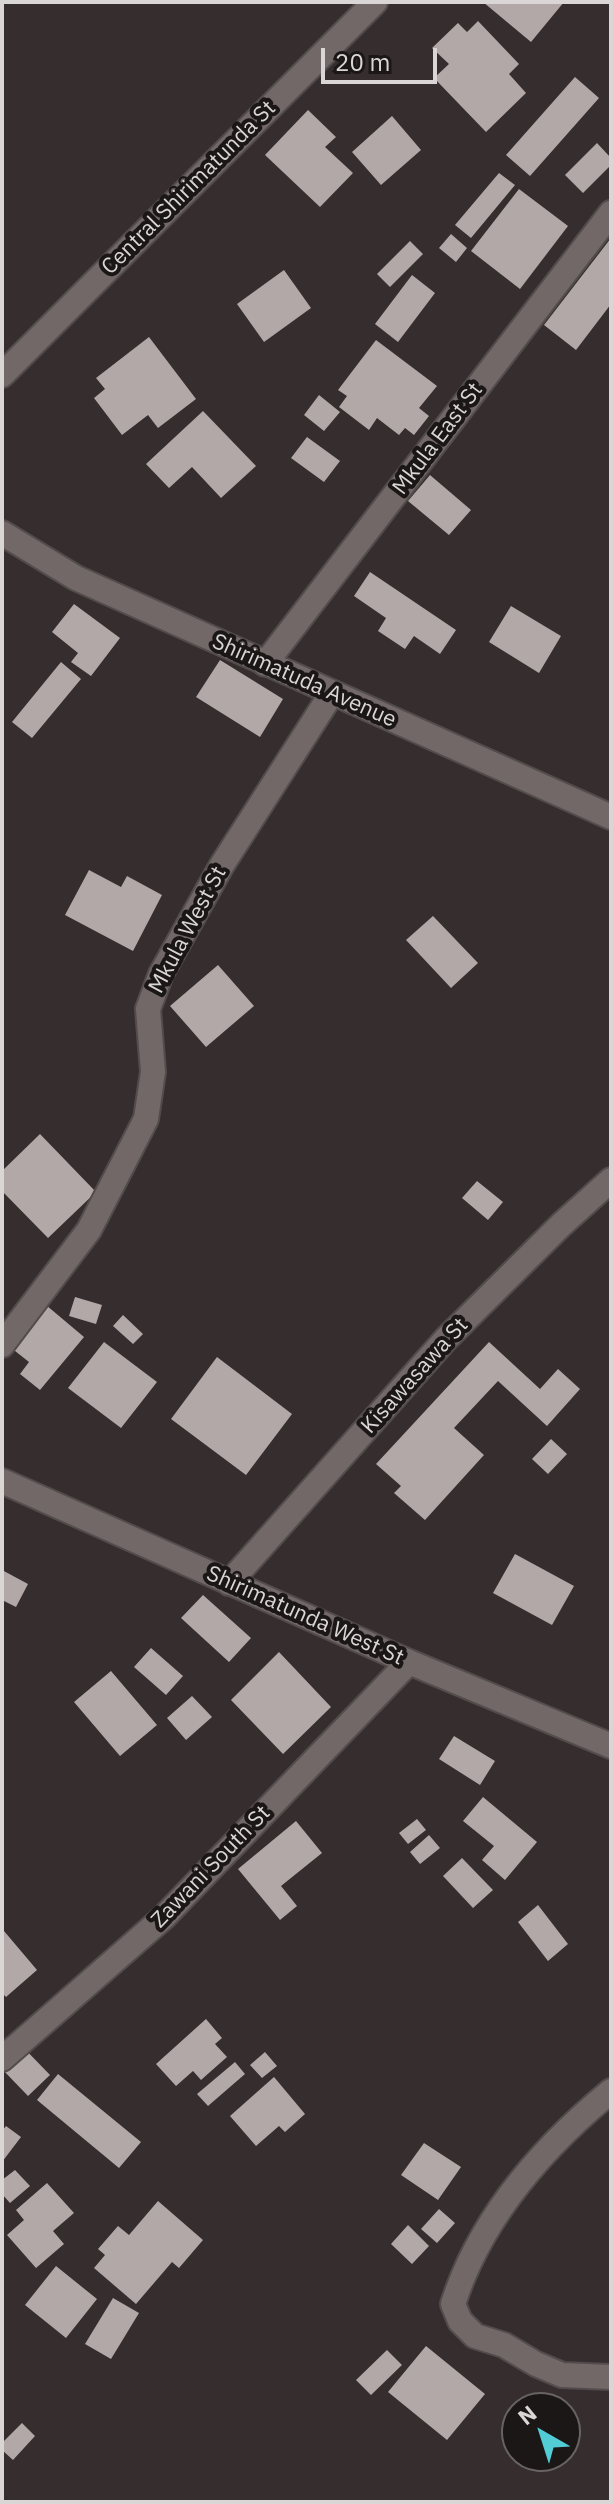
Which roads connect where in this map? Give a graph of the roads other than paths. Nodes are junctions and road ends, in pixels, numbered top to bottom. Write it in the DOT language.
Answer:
graph roads {
  1 [pos="375,2"];
  2 [pos="611,213"];
  3 [pos="2,375"];
  4 [pos="2,533"];
  5 [pos="265,664"];
  6 [pos="332,693"];
  7 [pos="611,817"];
  8 [pos="611,1180"];
  9 [pos="2,1345"];
  10 [pos="2,1481"];
  11 [pos="229,1583"];
  12 [pos="409,1662"];
  13 [pos="611,1746"];
  14 [pos="2,2059"];
  15 [pos="611,2091"];
  16 [pos="611,2377"];
  1 -- 3 [label="street, Central Shirimatunda St"];
  2 -- 5 [label="street, Mkula East St"];
  4 -- 5 [label="street, Shirimatuda Avenue"];
  5 -- 6 [label="street, Shirimatuda Avenue"];
  6 -- 7 [label="street, Shirimatuda Avenue"];
  6 -- 9 [label="street, Mkula West St"];
  8 -- 11 [label="street, Kisawasawa St"];
  10 -- 11 [label="street, Shirimatunda West St"];
  11 -- 12 [label="street, Shirimatunda West St"];
  12 -- 13 [label="street, Shirimatunda West St"];
  12 -- 14 [label="street, Zawani South St"];
  15 -- 16 [label="street"];
}
